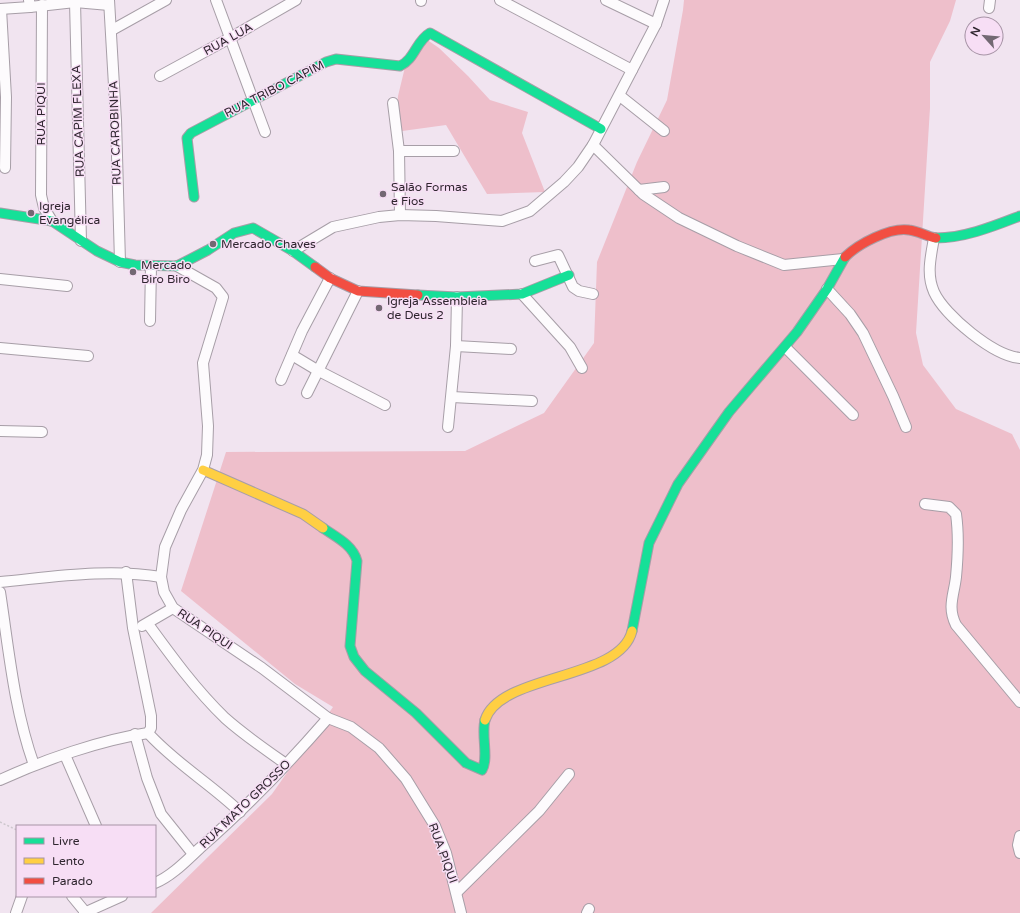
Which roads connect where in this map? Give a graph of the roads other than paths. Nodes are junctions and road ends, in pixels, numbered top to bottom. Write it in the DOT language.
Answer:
graph roads {
  1 [pos="166,0"];
  2 [pos="216,0"];
  3 [pos="296,0"];
  4 [pos="500,0"];
  5 [pos="606,0"];
  6 [pos="664,0"];
  7 [pos="59,1"];
  8 [pos="75,2"];
  9 [pos="109,2"];
  10 [pos="29,3"];
  11 [pos="42,5"];
  12 [pos="0,9"];
  13 [pos="656,24"];
  14 [pos="112,30"];
  15 [pos="230,38"];
  16 [pos="632,70"];
  17 [pos="160,76"];
  18 [pos="620,96"];
  19 [pos="254,99"];
  20 [pos="393,103"];
  21 [pos="601,129"];
  22 [pos="664,131"];
  23 [pos="265,132"];
  24 [pos="593,145"];
  25 [pos="399,151"];
  26 [pos="454,151"];
  27 [pos="5,168"];
  28 [pos="664,187"];
  29 [pos="639,190"];
  30 [pos="194,197"];
  31 [pos="0,213"];
  32 [pos="400,215"];
  33 [pos="1020,216"];
  34 [pos="52,221"];
  35 [pos="934,238"];
  36 [pos="81,241"];
  37 [pos="292,251"];
  38 [pos="843,259"];
  39 [pos="535,261"];
  40 [pos="120,262"];
  41 [pos="151,266"];
  42 [pos="177,266"];
  43 [pos="569,275"];
  44 [pos="330,278"];
  45 [pos="0,279"];
  46 [pos="67,286"];
  47 [pos="827,289"];
  48 [pos="358,291"];
  49 [pos="522,294"];
  50 [pos="593,294"];
  51 [pos="458,297"];
  52 [pos="150,321"];
  53 [pos="456,346"];
  54 [pos="0,348"];
  55 [pos="786,348"];
  56 [pos="511,350"];
  57 [pos="292,355"];
  58 [pos="88,356"];
  59 [pos="1020,358"];
  60 [pos="582,368"];
  61 [pos="317,370"];
  62 [pos="281,380"];
  63 [pos="307,393"];
  64 [pos="452,397"];
  65 [pos="532,401"];
  66 [pos="385,405"];
  67 [pos="853,415"];
  68 [pos="448,427"];
  69 [pos="906,427"];
  70 [pos="0,431"];
  71 [pos="42,432"];
  72 [pos="203,470"];
  73 [pos="926,504"];
  74 [pos="126,572"];
  75 [pos="161,577"];
  76 [pos="0,582"];
  77 [pos="0,592"];
  78 [pos="173,608"];
  79 [pos="148,624"];
  80 [pos="133,628"];
  81 [pos="1020,702"];
  82 [pos="328,718"];
  83 [pos="148,732"];
  84 [pos="135,734"];
  85 [pos="65,755"];
  86 [pos="286,764"];
  87 [pos="34,765"];
  88 [pos="569,774"];
  89 [pos="0,780"];
  90 [pos="240,812"];
  91 [pos="96,825"];
  92 [pos="1020,836"];
  93 [pos="1020,853"];
  94 [pos="193,854"];
  95 [pos="156,882"];
  96 [pos="457,892"];
  97 [pos="22,897"];
  98 [pos="73,897"];
  99 [pos="120,897"];
  100 [pos="16,913"];
  101 [pos="85,913"];
  102 [pos="461,913"];
  1 -- 14 [label="street"];
  2 -- 15 [label="street"];
  3 -- 15 [label="street, RUA LUA"];
  4 -- 16 [label="street"];
  5 -- 13 [label="street"];
  6 -- 13 [label="street"];
  7 -- 8 [label="street"];
  7 -- 11 [label="street"];
  8 -- 9 [label="street"];
  8 -- 36 [label="street, RUA CAPIM FLEXA"];
  9 -- 14 [label="street, RUA CAROBINHA"];
  10 -- 11 [label="street"];
  10 -- 12 [label="street"];
  11 -- 34 [label="street, RUA PIQUI"];
  12 -- 27 [label="street"];
  13 -- 16 [label="street"];
  14 -- 40 [label="street, RUA CAROBINHA"];
  15 -- 17 [label="street, RUA LUA"];
  15 -- 19 [label="street"];
  16 -- 18 [label="street"];
  18 -- 21 [label="street"];
  18 -- 22 [label="street"];
  19 -- 21 [label="street, RUA TRIBO CAPIM"];
  19 -- 23 [label="street"];
  19 -- 30 [label="street, RUA TRIBO CAPIM"];
  20 -- 25 [label="street"];
  21 -- 24 [label="street"];
  24 -- 29 [label="street"];
  24 -- 32 [label="street"];
  25 -- 26 [label="street"];
  25 -- 32 [label="street"];
  28 -- 29 [label="street"];
  29 -- 38 [label="street"];
  31 -- 34 [label="street"];
  32 -- 37 [label="street"];
  33 -- 35 [label="street"];
  34 -- 36 [label="street"];
  35 -- 38 [label="street"];
  35 -- 59 [label="street"];
  36 -- 40 [label="street"];
  37 -- 42 [label="street"];
  37 -- 44 [label="street"];
  38 -- 47 [label="street"];
  39 -- 43 [label="street"];
  40 -- 41 [label="street"];
  41 -- 42 [label="street"];
  41 -- 52 [label="street"];
  42 -- 72 [label="street, RUA PIQUI"];
  43 -- 49 [label="street"];
  43 -- 50 [label="street"];
  44 -- 48 [label="street"];
  44 -- 57 [label="street"];
  45 -- 46 [label="street"];
  47 -- 55 [label="street"];
  47 -- 69 [label="street"];
  48 -- 51 [label="street"];
  48 -- 61 [label="street"];
  49 -- 51 [label="street"];
  49 -- 60 [label="street"];
  51 -- 53 [label="street"];
  53 -- 56 [label="street"];
  53 -- 64 [label="street"];
  54 -- 58 [label="street"];
  55 -- 67 [label="street"];
  55 -- 72 [label="street"];
  57 -- 61 [label="street"];
  57 -- 62 [label="street"];
  61 -- 63 [label="street"];
  61 -- 66 [label="street"];
  64 -- 65 [label="street"];
  64 -- 68 [label="street"];
  70 -- 71 [label="street"];
  72 -- 75 [label="street, RUA PIQUI"];
  73 -- 81 [label="street"];
  74 -- 75 [label="street"];
  74 -- 76 [label="street"];
  74 -- 80 [label="street"];
  75 -- 78 [label="street, RUA PIQUI"];
  77 -- 87 [label="street"];
  78 -- 79 [label="street"];
  78 -- 82 [label="street, RUA PIQUI"];
  79 -- 80 [label="street"];
  79 -- 86 [label="street"];
  80 -- 83 [label="street"];
  82 -- 86 [label="street, RUA MATO GROSSO"];
  82 -- 96 [label="street, RUA PIQUI"];
  83 -- 84 [label="street"];
  83 -- 90 [label="street"];
  84 -- 85 [label="street"];
  84 -- 94 [label="street"];
  85 -- 87 [label="street"];
  85 -- 91 [label="street"];
  86 -- 90 [label="street, RUA MATO GROSSO"];
  87 -- 89 [label="street"];
  88 -- 96 [label="street"];
  90 -- 94 [label="street, RUA MATO GROSSO"];
  92 -- 93 [label="street"];
  94 -- 95 [label="street, RUA MATO GROSSO"];
  96 -- 102 [label="street, RUA PIQUI"];
  97 -- 100 [label="street"];
  98 -- 101 [label="street"];
  99 -- 101 [label="street"];
}
